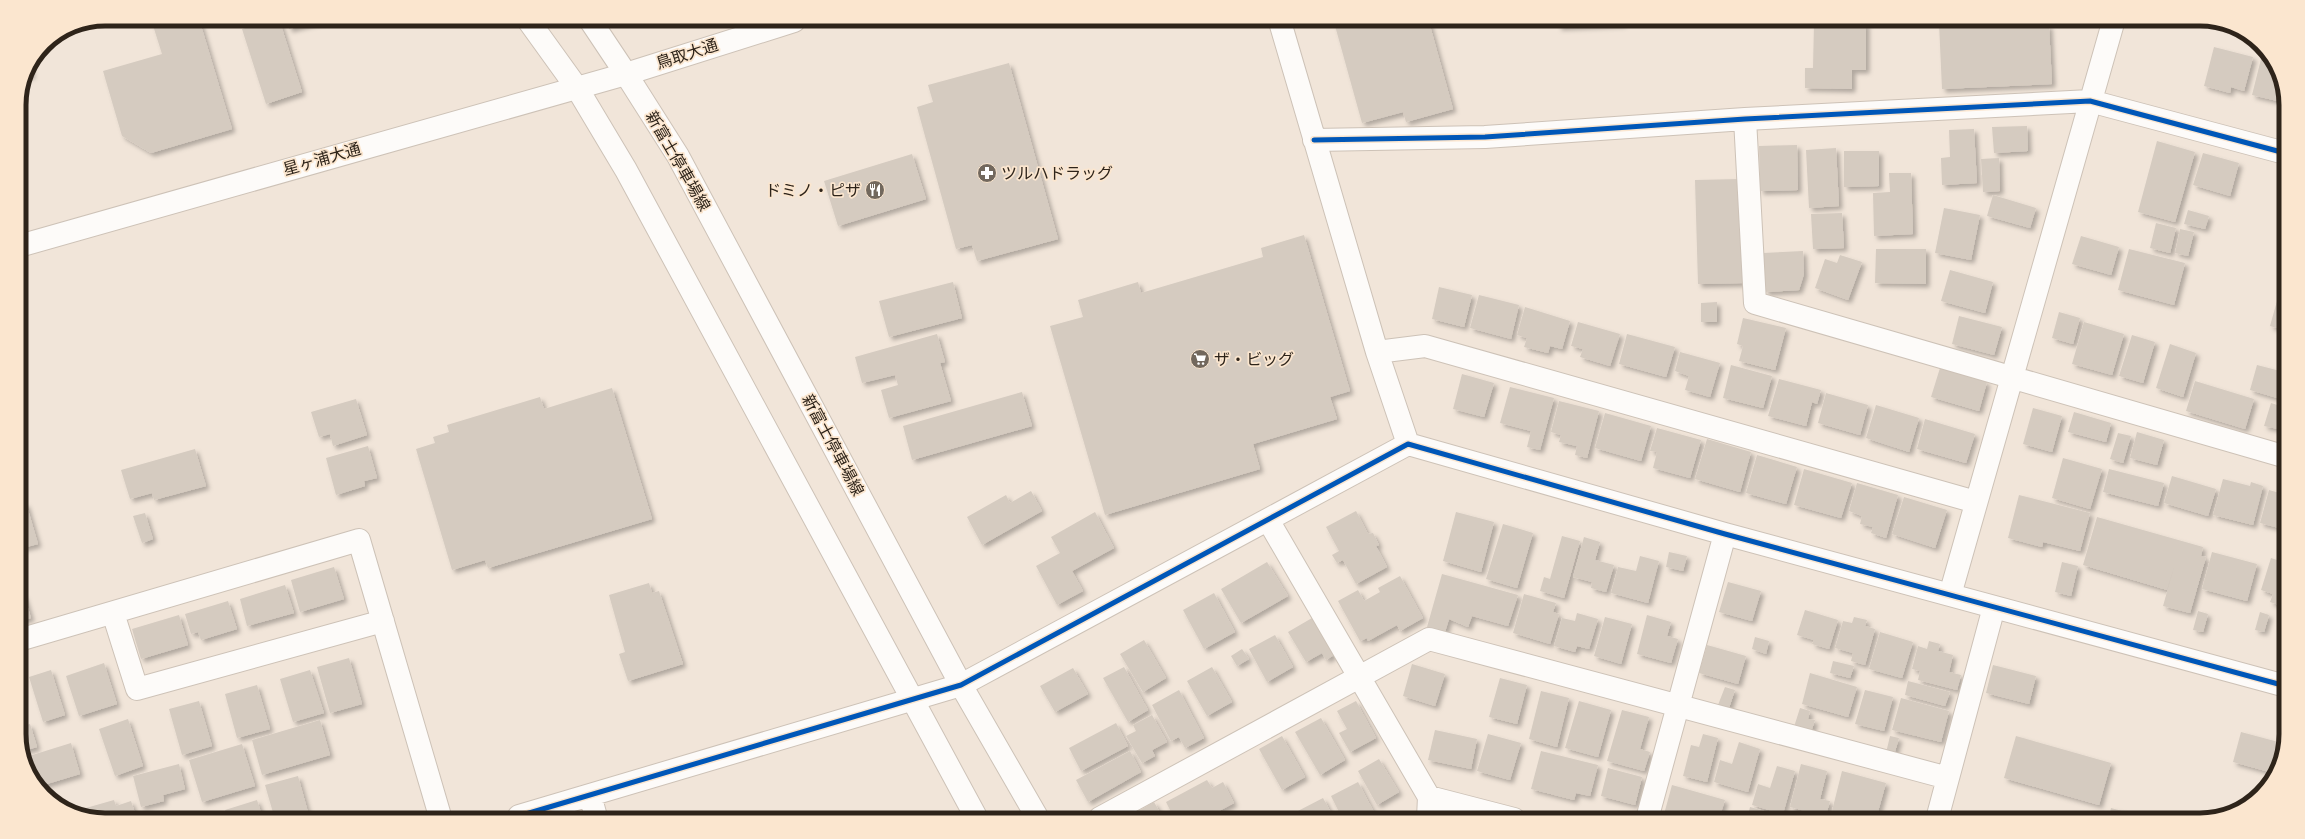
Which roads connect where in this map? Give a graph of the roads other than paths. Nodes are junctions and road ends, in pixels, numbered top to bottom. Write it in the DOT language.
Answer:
graph roads {
  1 [pos="532,26"];
  2 [pos="594,26"];
  3 [pos="775,26"];
  4 [pos="1281,26"];
  5 [pos="2112,26"];
  6 [pos="626,74"];
  7 [pos="577,88"];
  8 [pos="2090,101"];
  9 [pos="1745,119"];
  10 [pos="1314,140"];
  11 [pos="2279,151"];
  12 [pos="26,244"];
  13 [pos="1377,352"];
  14 [pos="2013,377"];
  15 [pos="1408,444"];
  16 [pos="2279,455"];
  17 [pos="1976,502"];
  18 [pos="1268,520"];
  19 [pos="1725,534"];
  20 [pos="1950,595"];
  21 [pos="1994,607"];
  22 [pos="113,613"];
  23 [pos="383,621"];
  24 [pos="26,638"];
  25 [pos="1360,678"];
  26 [pos="961,685"];
  27 [pos="2279,685"];
  28 [pos="914,699"];
  29 [pos="1678,706"];
  30 [pos="1948,778"];
  31 [pos="590,794"];
  32 [pos="1429,808"];
  33 [pos="439,813"];
  34 [pos="529,813"];
  35 [pos="595,813"];
  36 [pos="974,813"];
  37 [pos="1034,813"];
  38 [pos="1109,813"];
  39 [pos="1472,813"];
  40 [pos="1649,813"];
  41 [pos="1939,813"];
  1 -- 7 [label="main road"];
  2 -- 6 [label="main road, 新富士停車場線"];
  3 -- 6 [label="main road, 鳥取大通"];
  4 -- 10 [label="main road"];
  5 -- 8 [label="main road"];
  6 -- 7 [label="main road, 星ヶ浦大通"];
  6 -- 26 [label="main road, 新富士停車場線"];
  7 -- 12 [label="main road, 星ヶ浦大通"];
  7 -- 28 [label="main road"];
  8 -- 9 [label="main road"];
  8 -- 11 [label="main road"];
  8 -- 14 [label="main road"];
  9 -- 10 [label="main road"];
  9 -- 14 [label="main road"];
  10 -- 13 [label="main road"];
  13 -- 15 [label="main road"];
  13 -- 17 [label="main road"];
  14 -- 16 [label="main road"];
  14 -- 17 [label="main road"];
  15 -- 18 [label="main road"];
  15 -- 19 [label="main road"];
  17 -- 20 [label="main road"];
  18 -- 25 [label="main road"];
  18 -- 26 [label="main road"];
  19 -- 20 [label="main road"];
  19 -- 29 [label="main road"];
  20 -- 21 [label="main road"];
  21 -- 27 [label="main road"];
  21 -- 30 [label="main road"];
  22 -- 23 [label="main road"];
  22 -- 23 [label="main road"];
  22 -- 24 [label="main road"];
  23 -- 33 [label="main road"];
  25 -- 29 [label="main road"];
  25 -- 32 [label="main road"];
  25 -- 38 [label="main road"];
  26 -- 28 [label="main road"];
  26 -- 37 [label="main road, 新富士停車場線"];
  28 -- 31 [label="main road"];
  28 -- 36 [label="main road"];
  29 -- 30 [label="main road"];
  29 -- 40 [label="main road"];
  30 -- 41 [label="main road"];
  31 -- 34 [label="main road"];
  31 -- 35 [label="main road"];
  32 -- 39 [label="main road"];
}
